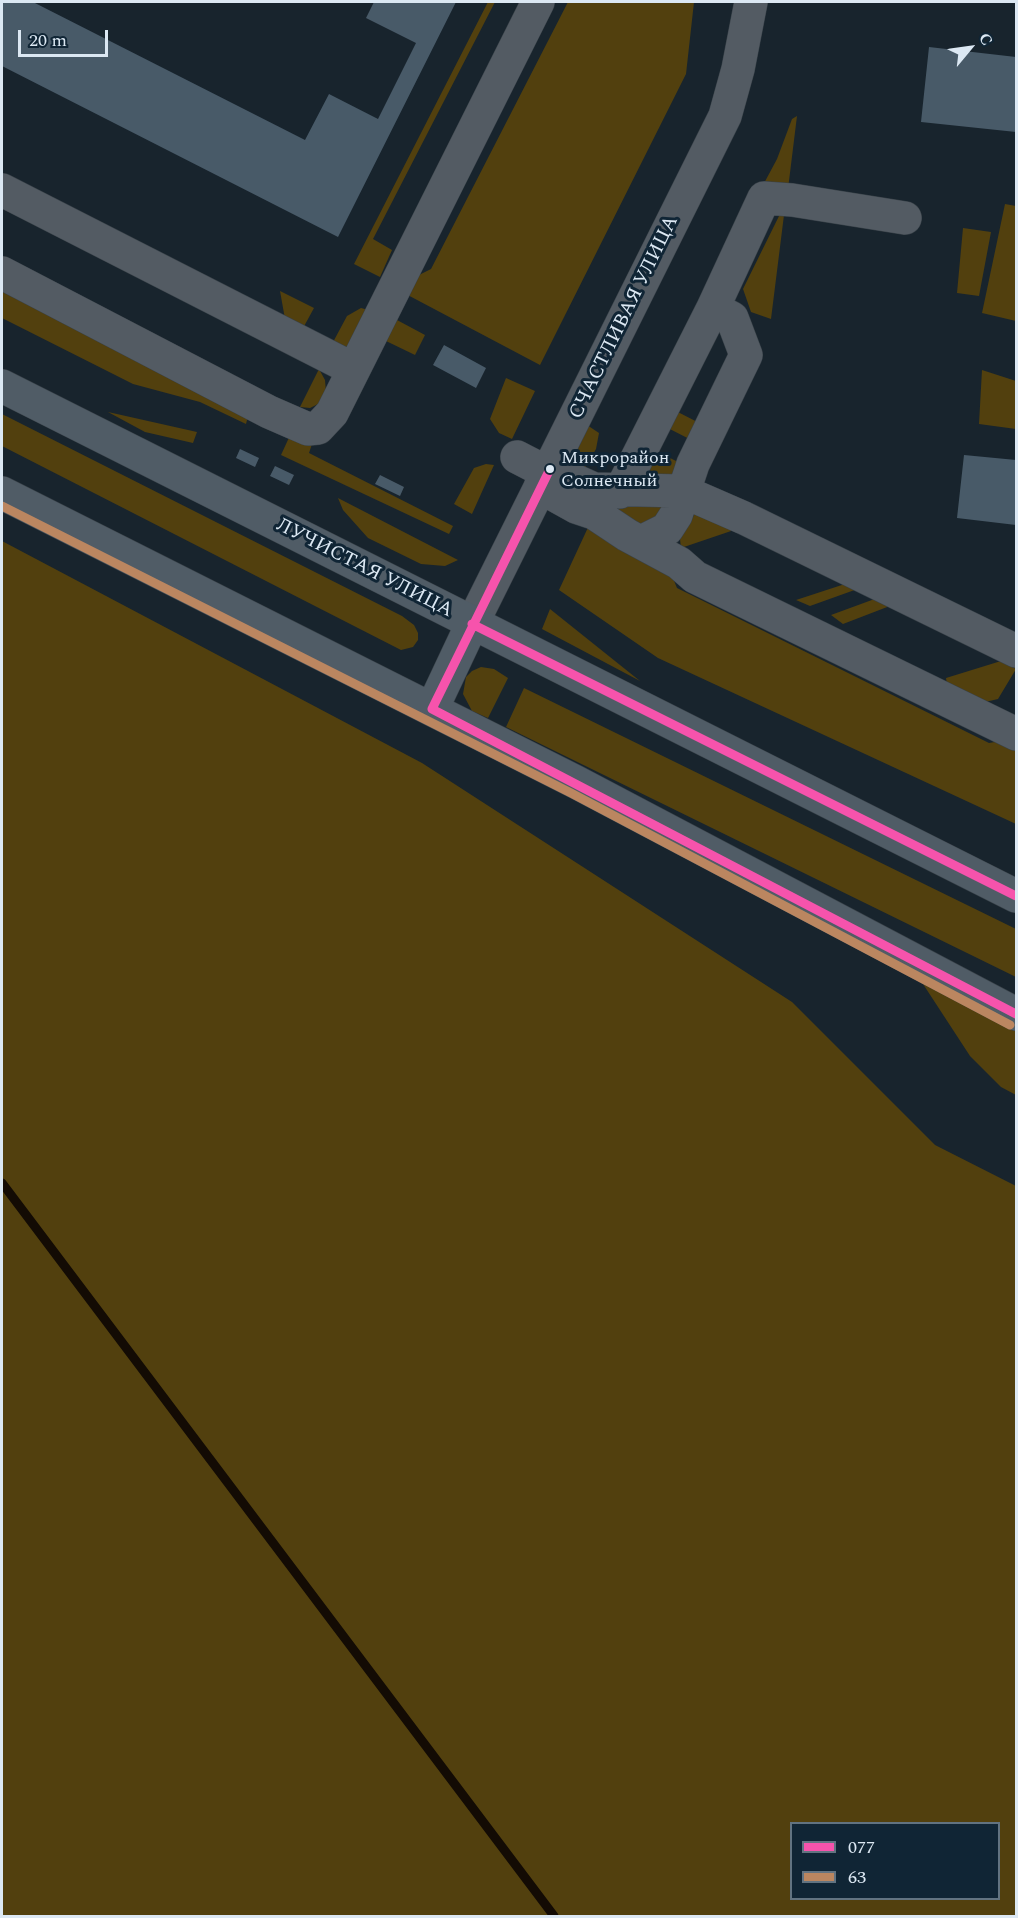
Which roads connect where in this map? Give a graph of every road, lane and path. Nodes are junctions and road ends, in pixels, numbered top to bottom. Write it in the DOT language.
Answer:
graph roads {
  1 [pos="538,2"];
  2 [pos="751,2"];
  3 [pos="2,190"];
  4 [pos="905,218"];
  5 [pos="2,273"];
  6 [pos="713,308"];
  7 [pos="353,369"];
  8 [pos="2,386"];
  9 [pos="517,458"];
  10 [pos="546,476"];
  11 [pos="620,492"];
  12 [pos="682,492"];
  13 [pos="2,493"];
  14 [pos="641,542"];
  15 [pos="472,624"];
  16 [pos="1017,651"];
  17 [pos="432,708"];
  18 [pos="1008,725"];
  19 [pos="1017,896"];
  20 [pos="1017,1014"];
  1 -- 7 [label="street"];
  2 -- 10 [label="street, СЧАСТЛИВАЯ УЛИЦА"];
  3 -- 7 [label="street"];
  4 -- 6 [label="street"];
  5 -- 7 [label="street"];
  6 -- 11 [label="street"];
  6 -- 12 [label="street"];
  8 -- 15 [label="main road, ЛУЧИСТАЯ УЛИЦА"];
  9 -- 10 [label="street"];
  10 -- 11 [label="street"];
  10 -- 14 [label="street"];
  10 -- 15 [label="street, СЧАСТЛИВАЯ УЛИЦА"];
  11 -- 12 [label="street"];
  12 -- 14 [label="street"];
  12 -- 16 [label="street"];
  13 -- 17 [label="main road"];
  14 -- 18 [label="street"];
  15 -- 17 [label="main road"];
  15 -- 19 [label="main road, ЛУЧИСТАЯ УЛИЦА"];
  17 -- 20 [label="main road"];
}
